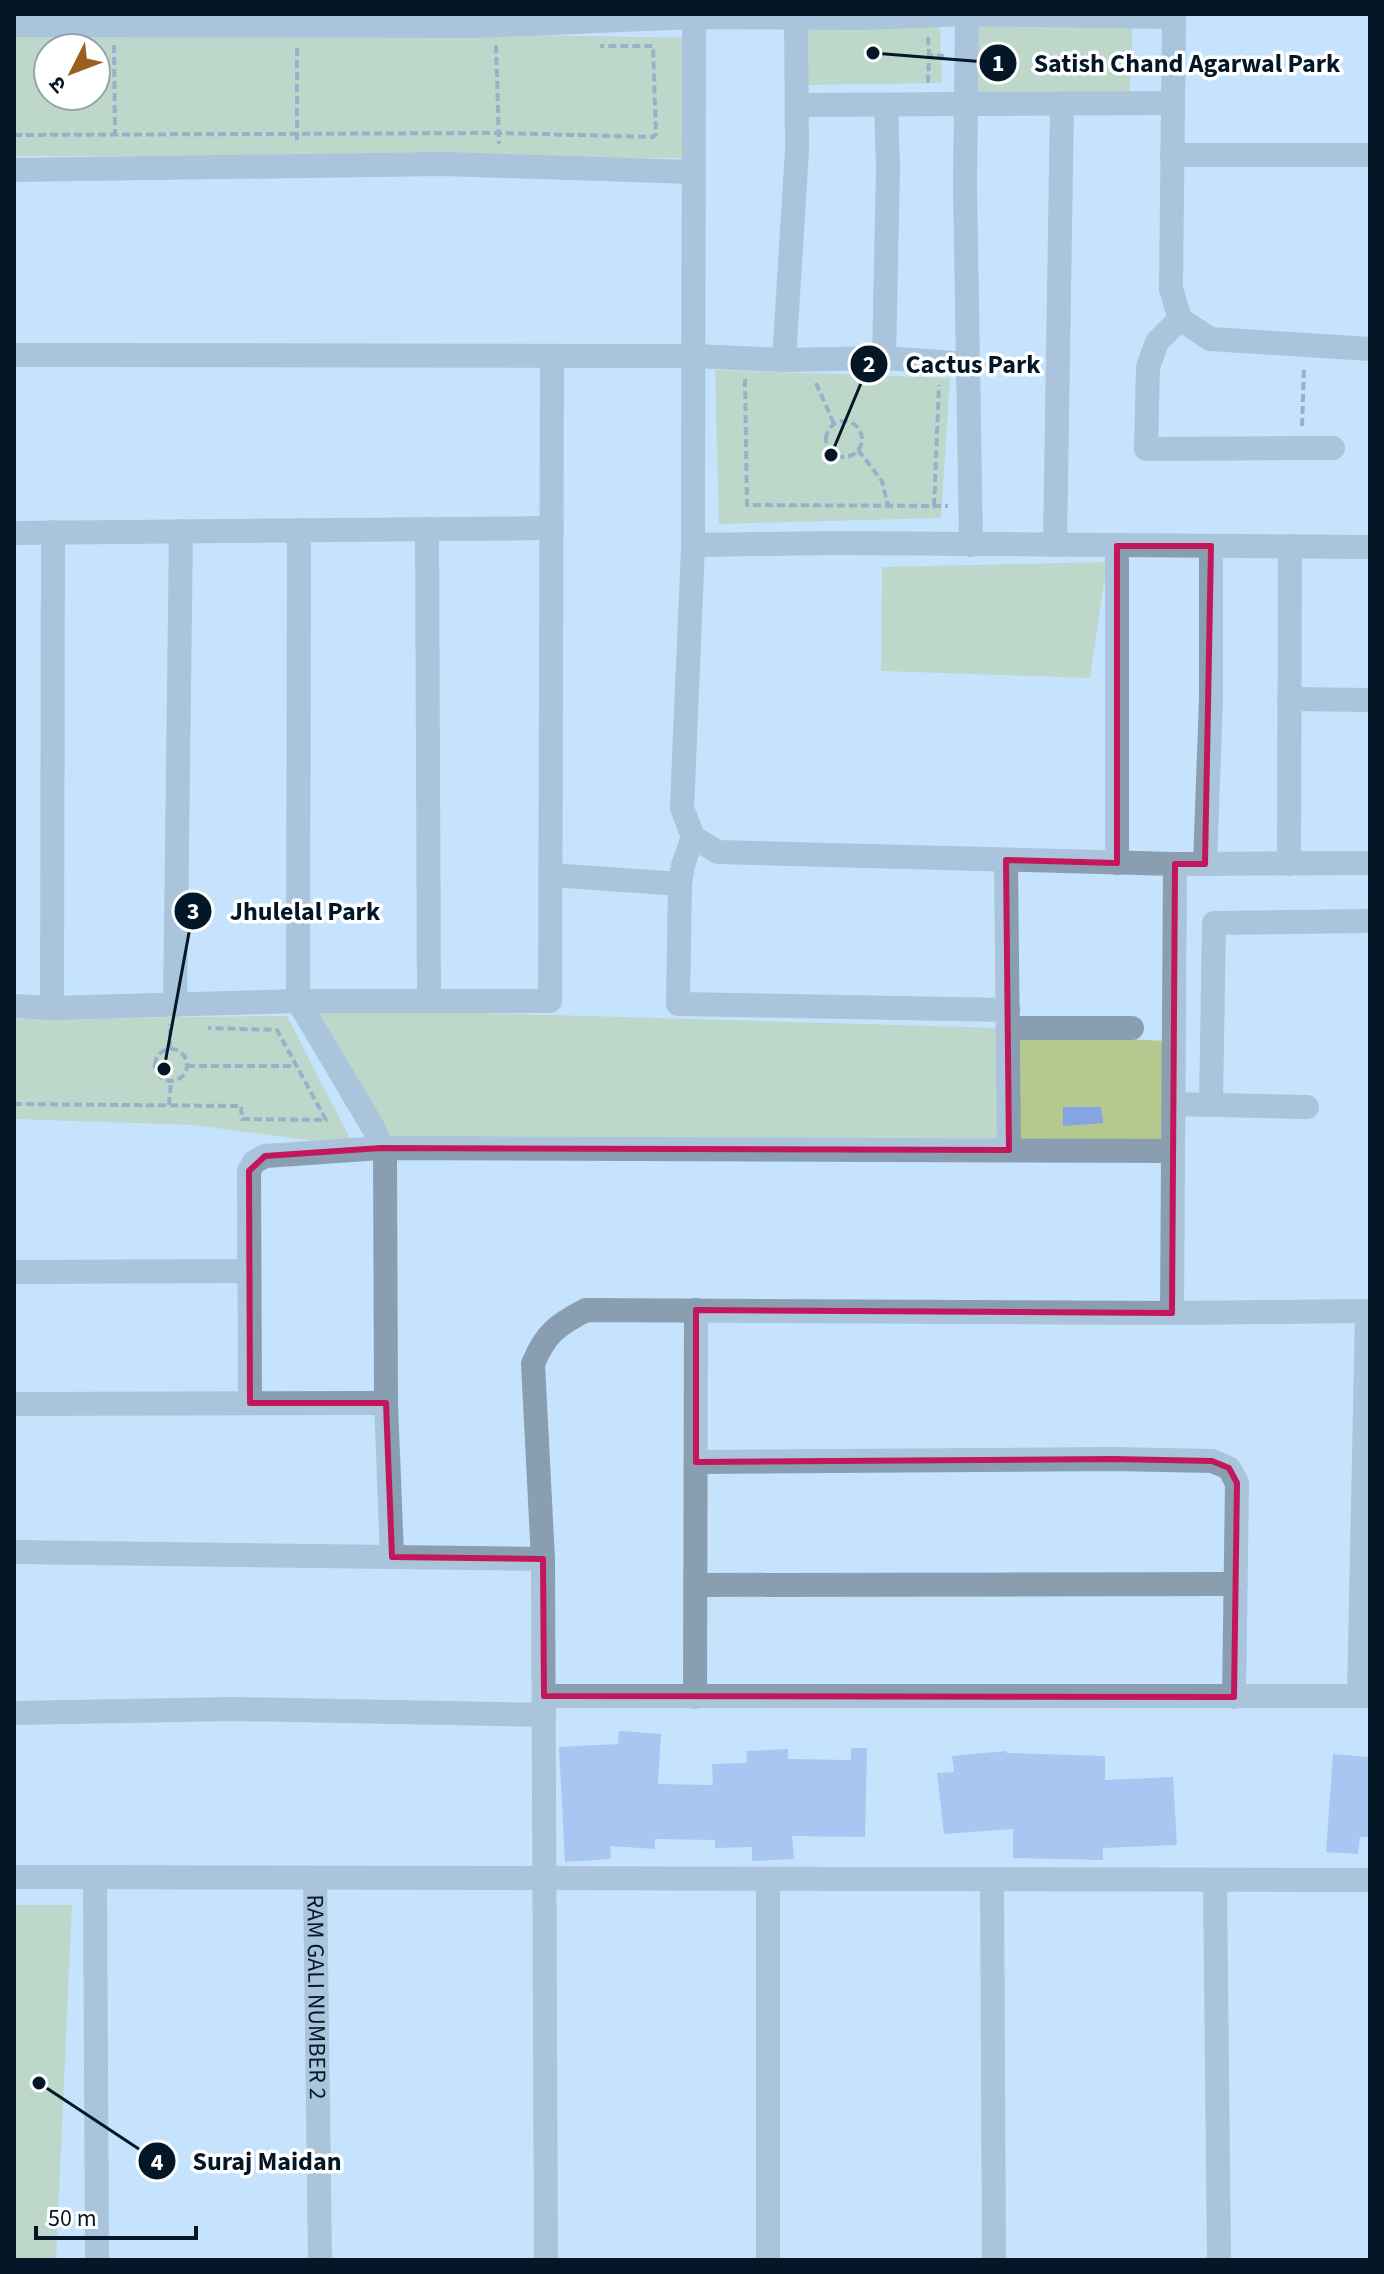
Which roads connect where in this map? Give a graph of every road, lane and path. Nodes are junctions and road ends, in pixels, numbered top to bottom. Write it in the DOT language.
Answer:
graph roads {
  1 [pos="967,14"];
  2 [pos="1063,15"];
  3 [pos="1174,15"];
  4 [pos="694,16"];
  5 [pos="796,16"];
  6 [pos="882,16"];
  7 [pos="14,25"];
  8 [pos="927,27"];
  9 [pos="114,40"];
  10 [pos="297,42"];
  11 [pos="496,44"];
  12 [pos="590,45"];
  13 [pos="929,55"];
  14 [pos="966,57"];
  15 [pos="928,86"];
  16 [pos="966,102"];
  17 [pos="1173,103"];
  18 [pos="1062,104"];
  19 [pos="797,105"];
  20 [pos="886,105"];
  21 [pos="499,133"];
  22 [pos="14,135"];
  23 [pos="115,135"];
  24 [pos="297,135"];
  25 [pos="297,150"];
  26 [pos="499,151"];
  27 [pos="1172,155"];
  28 [pos="1370,155"];
  29 [pos="14,170"];
  30 [pos="693,172"];
  31 [pos="1180,319"];
  32 [pos="1305,345"];
  33 [pos="1370,349"];
  34 [pos="14,355"];
  35 [pos="552,356"];
  36 [pos="693,356"];
  37 [pos="884,358"];
  38 [pos="784,360"];
  39 [pos="969,364"];
  40 [pos="759,381"];
  41 [pos="830,381"];
  42 [pos="939,384"];
  43 [pos="834,424"];
  44 [pos="1302,448"];
  45 [pos="1333,448"];
  46 [pos="858,450"];
  47 [pos="888,506"];
  48 [pos="552,528"];
  49 [pos="427,529"];
  50 [pos="299,530"];
  51 [pos="181,531"];
  52 [pos="53,532"];
  53 [pos="14,533"];
  54 [pos="693,545"];
  55 [pos="971,545"];
  56 [pos="1055,545"];
  57 [pos="1117,546"];
  58 [pos="1211,546"];
  59 [pos="1290,546"];
  60 [pos="1370,547"];
  61 [pos="1289,699"];
  62 [pos="1370,700"];
  63 [pos="693,837"];
  64 [pos="1006,860"];
  65 [pos="1117,863"];
  66 [pos="1370,863"];
  67 [pos="1175,864"];
  68 [pos="1205,864"];
  69 [pos="1289,864"];
  70 [pos="551,875"];
  71 [pos="680,884"];
  72 [pos="1370,921"];
  73 [pos="298,1001"];
  74 [pos="429,1001"];
  75 [pos="175,1005"];
  76 [pos="14,1006"];
  77 [pos="52,1008"];
  78 [pos="1008,1019"];
  79 [pos="201,1028"];
  80 [pos="1132,1028"];
  81 [pos="187,1066"];
  82 [pos="296,1066"];
  83 [pos="171,1081"];
  84 [pos="14,1104"];
  85 [pos="1174,1104"];
  86 [pos="1211,1104"];
  87 [pos="169,1105"];
  88 [pos="1307,1107"];
  89 [pos="381,1148"];
  90 [pos="1009,1150"];
  91 [pos="1173,1151"];
  92 [pos="249,1271"];
  93 [pos="14,1272"];
  94 [pos="696,1310"];
  95 [pos="1369,1311"];
  96 [pos="1172,1313"];
  97 [pos="250,1403"];
  98 [pos="386,1403"];
  99 [pos="14,1404"];
  100 [pos="696,1462"];
  101 [pos="14,1552"];
  102 [pos="392,1557"];
  103 [pos="543,1559"];
  104 [pos="1236,1584"];
  105 [pos="696,1585"];
  106 [pos="1364,1696"];
  107 [pos="695,1697"];
  108 [pos="1234,1697"];
  109 [pos="544,1706"];
  110 [pos="14,1713"];
  111 [pos="14,1877"];
  112 [pos="95,1877"];
  113 [pos="545,1878"];
  114 [pos="315,1879"];
  115 [pos="768,1879"];
  116 [pos="992,1879"];
  117 [pos="1215,1880"];
  118 [pos="1370,1880"];
  119 [pos="97,2260"];
  120 [pos="320,2260"];
  121 [pos="546,2260"];
  122 [pos="768,2260"];
  123 [pos="994,2260"];
  124 [pos="1219,2260"];
  1 -- 2 [label="street"];
  1 -- 6 [label="street"];
  1 -- 14 [label="street"];
  2 -- 3 [label="street"];
  3 -- 17 [label="street"];
  4 -- 5 [label="street"];
  4 -- 7 [label="street"];
  4 -- 30 [label="street"];
  5 -- 6 [label="street"];
  5 -- 19 [label="street"];
  8 -- 13 [label="path"];
  9 -- 23 [label="path"];
  10 -- 24 [label="path"];
  11 -- 21 [label="path"];
  12 -- 21 [label="path"];
  13 -- 14 [label="path"];
  13 -- 15 [label="path"];
  14 -- 16 [label="street"];
  16 -- 18 [label="street"];
  16 -- 20 [label="street"];
  16 -- 39 [label="street"];
  17 -- 18 [label="street"];
  17 -- 27 [label="street"];
  18 -- 56 [label="street"];
  19 -- 20 [label="street"];
  19 -- 38 [label="street"];
  20 -- 37 [label="street"];
  21 -- 24 [label="path"];
  21 -- 26 [label="path"];
  22 -- 23 [label="path"];
  23 -- 24 [label="path"];
  24 -- 25 [label="path"];
  27 -- 28 [label="street"];
  27 -- 31 [label="street"];
  29 -- 30 [label="street"];
  30 -- 36 [label="street"];
  31 -- 32 [label="street"];
  31 -- 44 [label="street"];
  32 -- 33 [label="street"];
  32 -- 44 [label="path"];
  34 -- 35 [label="street"];
  35 -- 36 [label="street"];
  35 -- 48 [label="street"];
  36 -- 38 [label="street"];
  36 -- 54 [label="street"];
  37 -- 38 [label="street"];
  37 -- 39 [label="street"];
  39 -- 55 [label="street"];
  40 -- 47 [label="path"];
  41 -- 43 [label="path"];
  42 -- 47 [label="path"];
  43 -- 46 [label="path"];
  43 -- 46 [label="path"];
  44 -- 45 [label="street"];
  46 -- 47 [label="path"];
  48 -- 49 [label="street"];
  48 -- 70 [label="street"];
  49 -- 50 [label="street"];
  49 -- 74 [label="street"];
  50 -- 51 [label="street"];
  50 -- 73 [label="street"];
  51 -- 52 [label="street"];
  51 -- 75 [label="street"];
  52 -- 53 [label="street"];
  52 -- 77 [label="street"];
  54 -- 55 [label="street"];
  54 -- 63 [label="street"];
  55 -- 56 [label="street"];
  56 -- 57 [label="street"];
  57 -- 58 [label="street"];
  57 -- 65 [label="street"];
  58 -- 59 [label="street"];
  58 -- 68 [label="street"];
  59 -- 60 [label="street"];
  59 -- 61 [label="street"];
  61 -- 62 [label="street"];
  61 -- 69 [label="street"];
  63 -- 64 [label="street"];
  63 -- 71 [label="street"];
  64 -- 65 [label="street"];
  64 -- 78 [label="street"];
  65 -- 67 [label="street"];
  66 -- 69 [label="street"];
  67 -- 68 [label="street"];
  67 -- 85 [label="street"];
  68 -- 69 [label="street"];
  70 -- 71 [label="street"];
  70 -- 74 [label="street"];
  71 -- 78 [label="street"];
  72 -- 86 [label="street"];
  73 -- 74 [label="street"];
  73 -- 75 [label="street"];
  73 -- 89 [label="street"];
  75 -- 77 [label="street"];
  76 -- 77 [label="street"];
  78 -- 80 [label="street"];
  78 -- 90 [label="street"];
  79 -- 82 [label="path"];
  81 -- 82 [label="path"];
  81 -- 83 [label="path"];
  81 -- 83 [label="path"];
  82 -- 87 [label="path"];
  83 -- 87 [label="path"];
  84 -- 87 [label="path"];
  85 -- 86 [label="street"];
  85 -- 91 [label="street"];
  86 -- 88 [label="street"];
  89 -- 90 [label="street"];
  89 -- 92 [label="street"];
  89 -- 98 [label="street"];
  90 -- 91 [label="street"];
  91 -- 96 [label="street"];
  92 -- 93 [label="street"];
  92 -- 97 [label="street"];
  94 -- 96 [label="street"];
  94 -- 100 [label="street"];
  94 -- 103 [label="street"];
  95 -- 96 [label="street"];
  95 -- 106 [label="street"];
  97 -- 98 [label="street"];
  97 -- 99 [label="street"];
  98 -- 102 [label="street"];
  100 -- 104 [label="street"];
  100 -- 105 [label="street"];
  101 -- 102 [label="street"];
  102 -- 103 [label="street"];
  103 -- 109 [label="street"];
  104 -- 105 [label="street"];
  104 -- 108 [label="street"];
  105 -- 107 [label="street"];
  106 -- 108 [label="street"];
  107 -- 108 [label="street"];
  107 -- 109 [label="street"];
  109 -- 110 [label="street"];
  109 -- 113 [label="street"];
  111 -- 112 [label="street"];
  112 -- 114 [label="street"];
  112 -- 119 [label="street"];
  113 -- 114 [label="street"];
  113 -- 115 [label="street"];
  113 -- 121 [label="street"];
  114 -- 120 [label="street, RAM GALI NUMBER 2"];
  115 -- 116 [label="street"];
  115 -- 122 [label="street"];
  116 -- 117 [label="street"];
  116 -- 123 [label="street"];
  117 -- 118 [label="street"];
  117 -- 124 [label="street"];
}
